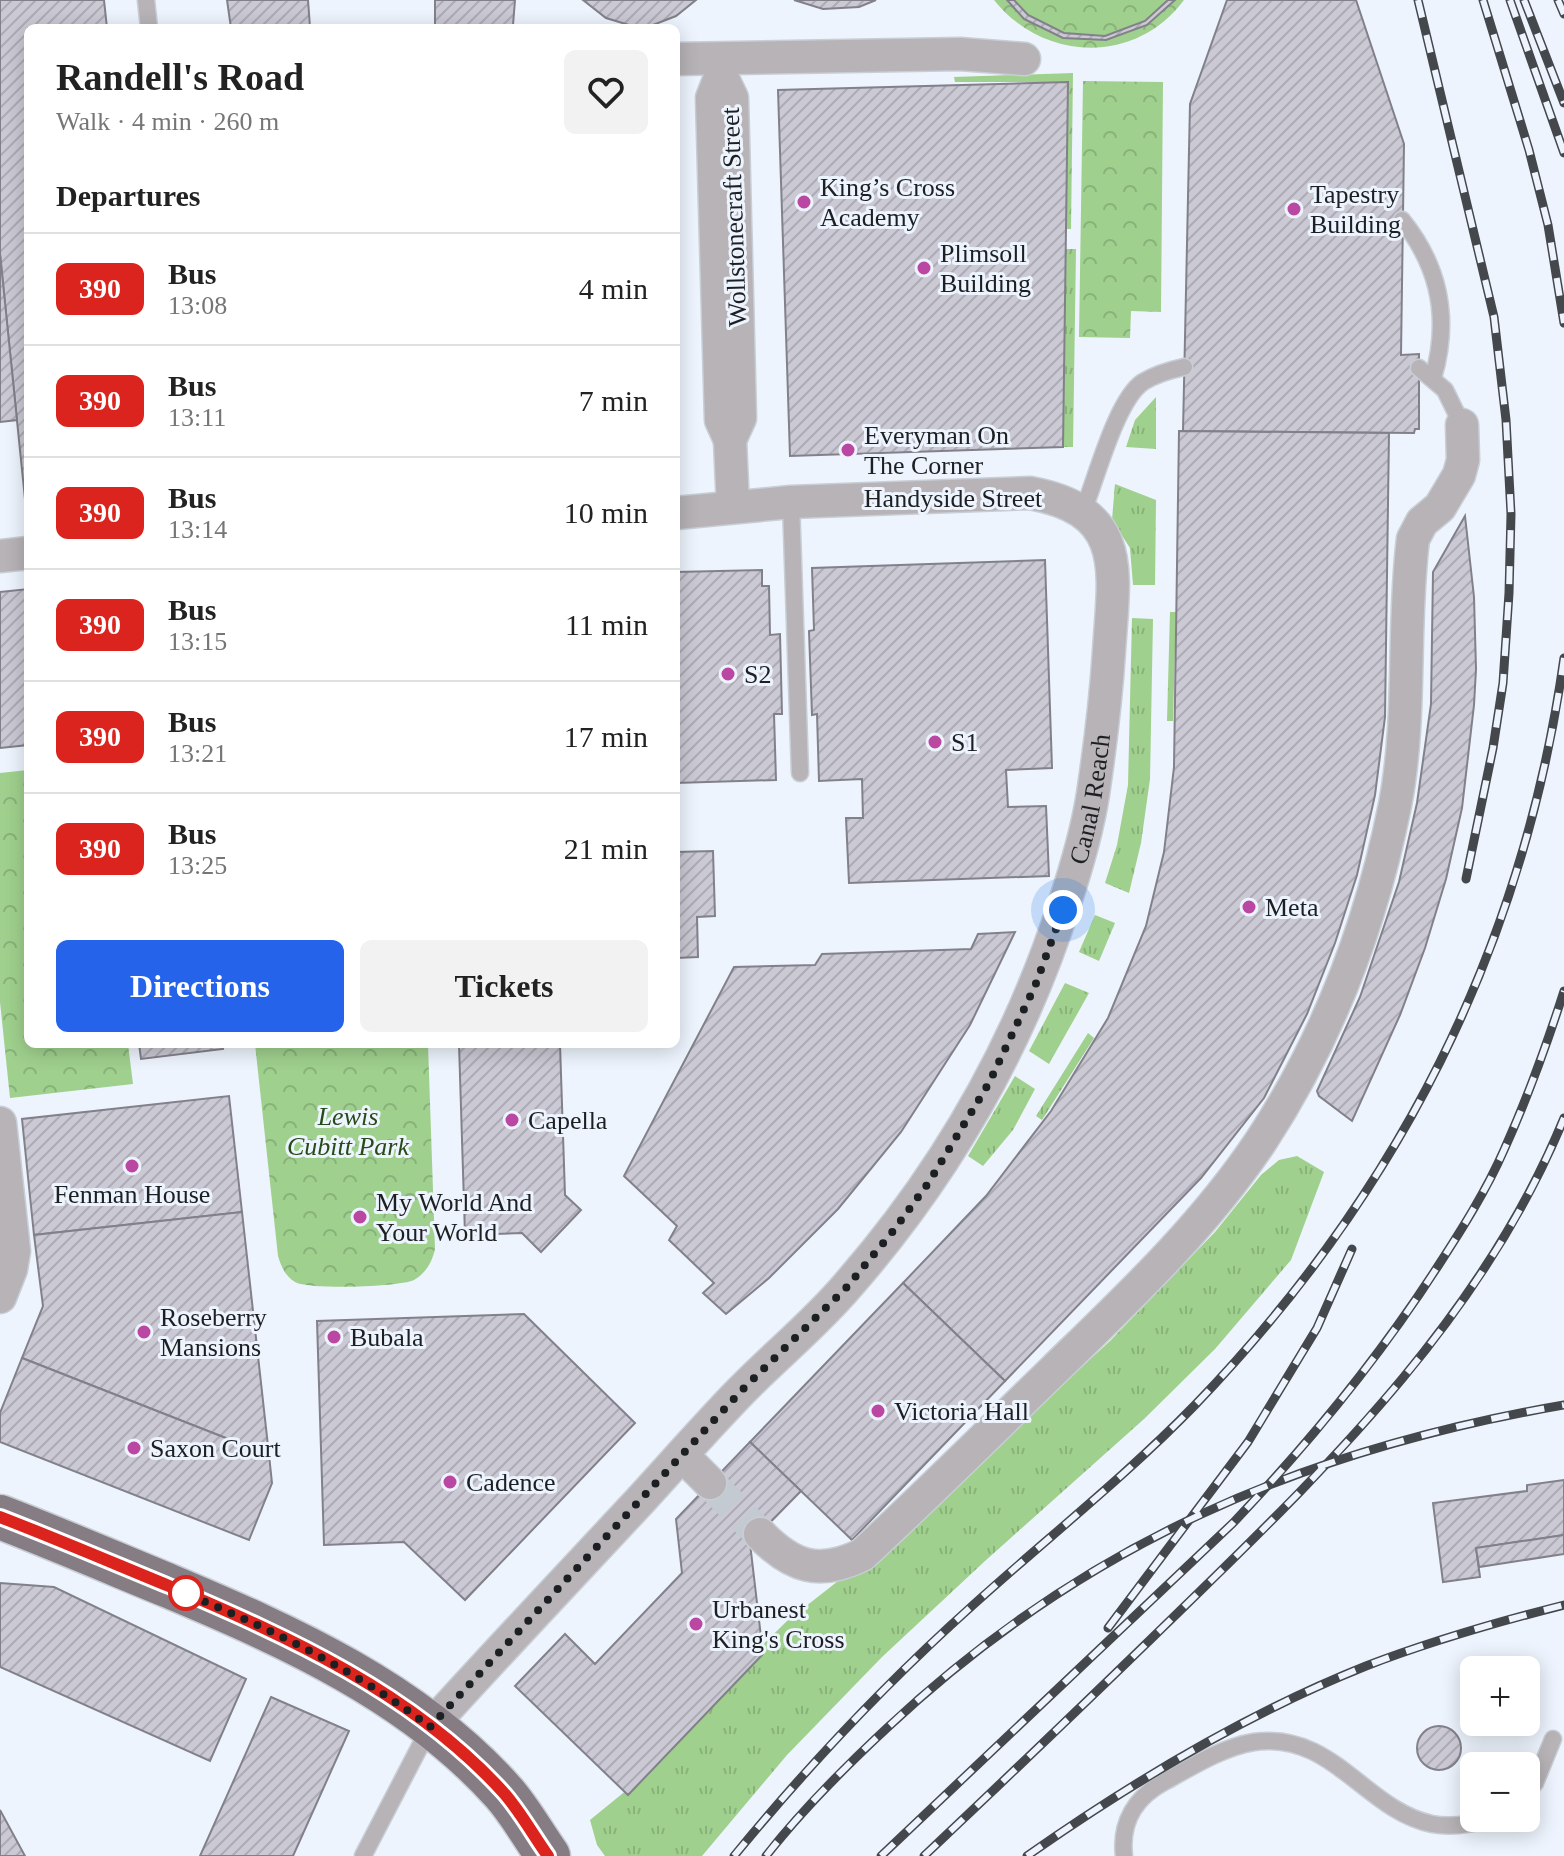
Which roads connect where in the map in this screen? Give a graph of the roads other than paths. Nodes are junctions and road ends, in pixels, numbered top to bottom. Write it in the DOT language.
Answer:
graph roads {
  1 [pos="146,0"];
  2 [pos="149,24"];
  3 [pos="1024,59"];
  4 [pos="680,60"];
  5 [pos="721,67"];
  6 [pos="1402,220"];
  7 [pos="1184,367"];
  8 [pos="1419,368"];
  9 [pos="1433,378"];
  10 [pos="1462,425"];
  11 [pos="791,502"];
  12 [pos="733,507"];
  13 [pos="1083,511"];
  14 [pos="680,513"];
  15 [pos="24,553"];
  16 [pos="0,556"];
  17 [pos="800,773"];
  18 [pos="0,1130"];
  19 [pos="0,1297"];
  20 [pos="682,1455"];
  21 [pos="710,1483"];
  22 [pos="0,1517"];
  23 [pos="760,1534"];
  24 [pos="430,1727"];
  25 [pos="1553,1739"];
  26 [pos="1540,1771"];
  27 [pos="1460,1825"];
  28 [pos="363,1856"];
  29 [pos="548,1856"];
  30 [pos="1124,1856"];
  1 -- 2 [label="lane"];
  3 -- 5 [label="street"];
  4 -- 5 [label="street"];
  5 -- 12 [label="street, Wollstonecraft Street"];
  6 -- 9 [label="lane"];
  7 -- 13 [label="lane"];
  8 -- 9 [label="lane"];
  9 -- 10 [label="lane"];
  10 -- 23 [label="street"];
  11 -- 12 [label="street, Handyside Street"];
  11 -- 13 [label="street, Handyside Street"];
  11 -- 17 [label="lane"];
  12 -- 14 [label="street, Handyside Street"];
  13 -- 20 [label="street, Canal Reach"];
  15 -- 16 [label="street"];
  18 -- 19 [label="street"];
  20 -- 21 [label="street"];
  20 -- 24 [label="street, Canal Reach"];
  22 -- 24 [label="main road"];
  24 -- 28 [label="lane"];
  24 -- 29 [label="main road"];
  25 -- 26 [label="lane"];
  27 -- 30 [label="lane"];
}
